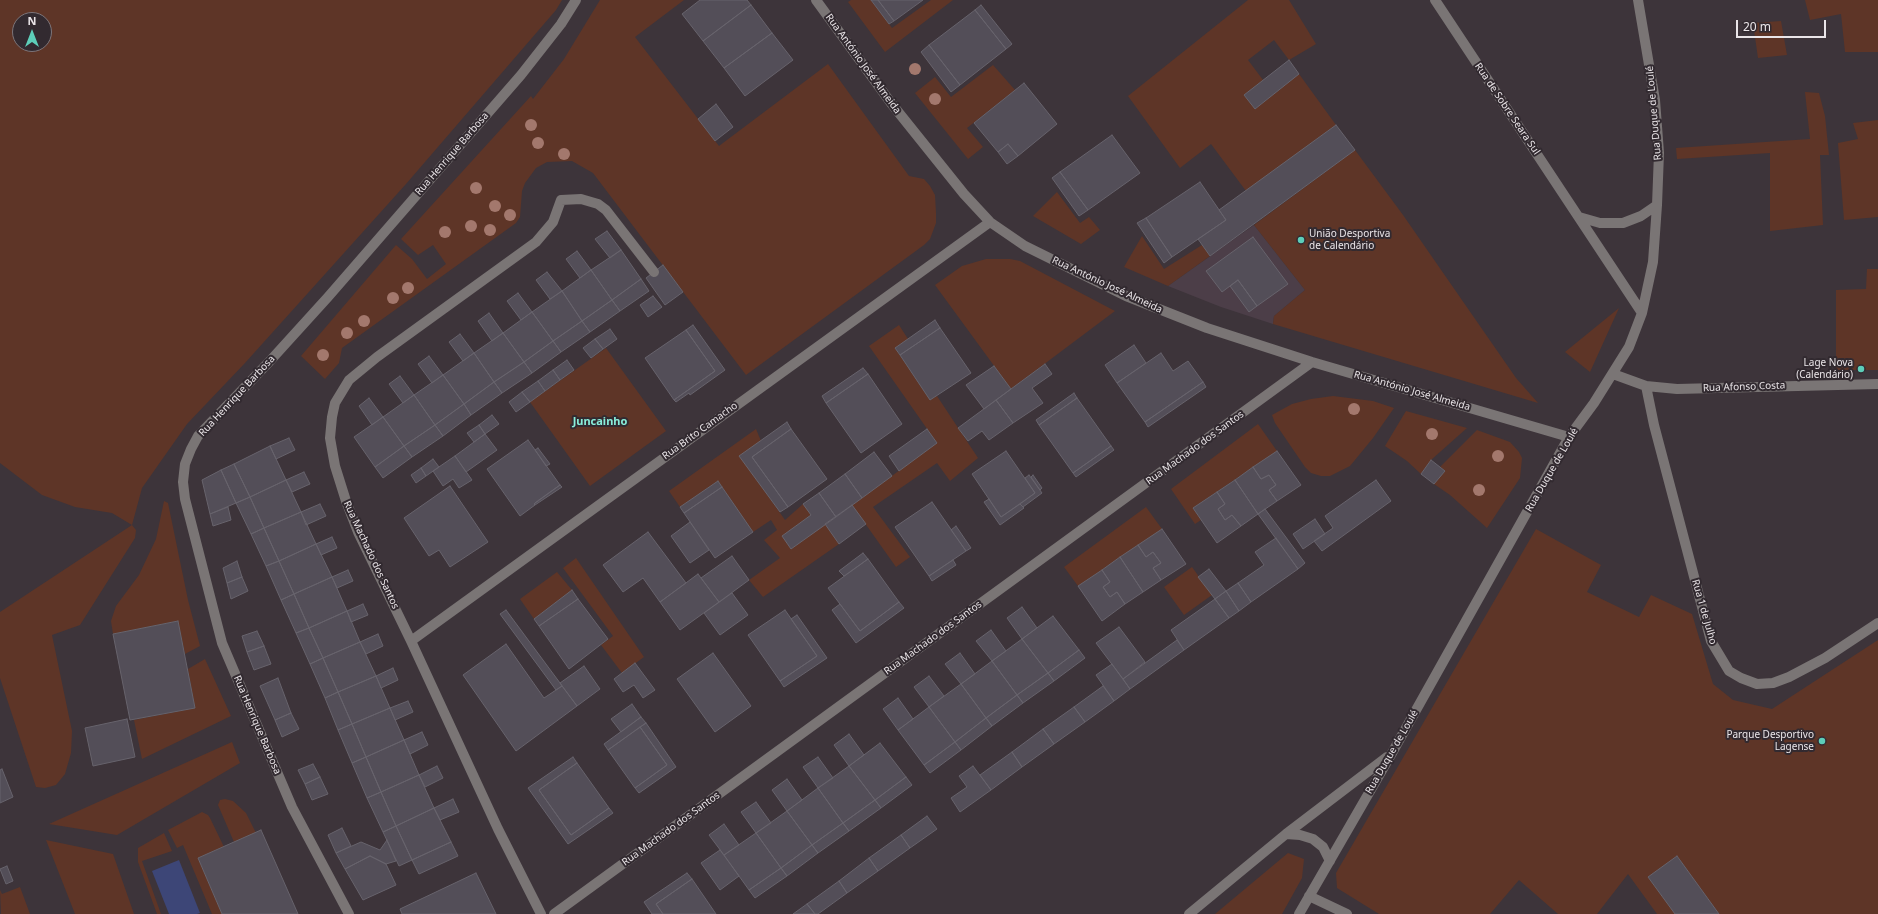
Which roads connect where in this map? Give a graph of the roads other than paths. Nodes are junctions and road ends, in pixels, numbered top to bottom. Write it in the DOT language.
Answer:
graph roads {
  1 [pos="576,0"];
  2 [pos="816,0"];
  3 [pos="1435,0"];
  4 [pos="1638,0"];
  5 [pos="1657,205"];
  6 [pos="1579,217"];
  7 [pos="990,222"];
  8 [pos="654,272"];
  9 [pos="1642,313"];
  10 [pos="1312,362"];
  11 [pos="1613,374"];
  12 [pos="1878,384"];
  13 [pos="1646,386"];
  14 [pos="1569,437"];
  15 [pos="1878,623"];
  16 [pos="411,641"];
  17 [pos="1392,753"];
  18 [pos="1286,834"];
  19 [pos="1330,861"];
  20 [pos="1309,896"];
  21 [pos="349,914"];
  22 [pos="541,914"];
  23 [pos="554,914"];
  24 [pos="1189,914"];
  25 [pos="1299,914"];
  26 [pos="1347,914"];
  1 -- 21 [label="street, Rua Henrique Barbosa"];
  2 -- 7 [label="street, Rua António José Almeida"];
  3 -- 6 [label="street, Rua de Sobre Seara Sul"];
  4 -- 5 [label="street, Rua Duque de Loulé"];
  5 -- 6 [label="street"];
  5 -- 9 [label="street, Rua Duque de Loulé"];
  6 -- 9 [label="street, Rua de Sobre Seara Sul"];
  7 -- 10 [label="street, Rua António José Almeida"];
  7 -- 16 [label="street, Rua Brito Camacho"];
  8 -- 16 [label="street, Rua Machado dos Santos"];
  9 -- 11 [label="street, Rua Duque de Loulé"];
  10 -- 14 [label="street, Rua António José Almeida"];
  10 -- 23 [label="street, Rua Machado dos Santos"];
  11 -- 13 [label="street, Rua Afonso Costa"];
  11 -- 14 [label="street, Rua Duque de Loulé"];
  12 -- 13 [label="street, Rua Afonso Costa"];
  13 -- 15 [label="street, Rua 1 de Julho"];
  14 -- 17 [label="street, Rua Duque de Loulé"];
  16 -- 22 [label="street, Rua Machado dos Santos"];
  17 -- 18 [label="street"];
  17 -- 19 [label="street, Rua Duque de Loulé"];
  18 -- 19 [label="street"];
  18 -- 24 [label="street"];
  19 -- 20 [label="street, Rua Duque de Loulé"];
  20 -- 25 [label="street, Rua Duque de Loulé"];
  20 -- 26 [label="street"];
}
